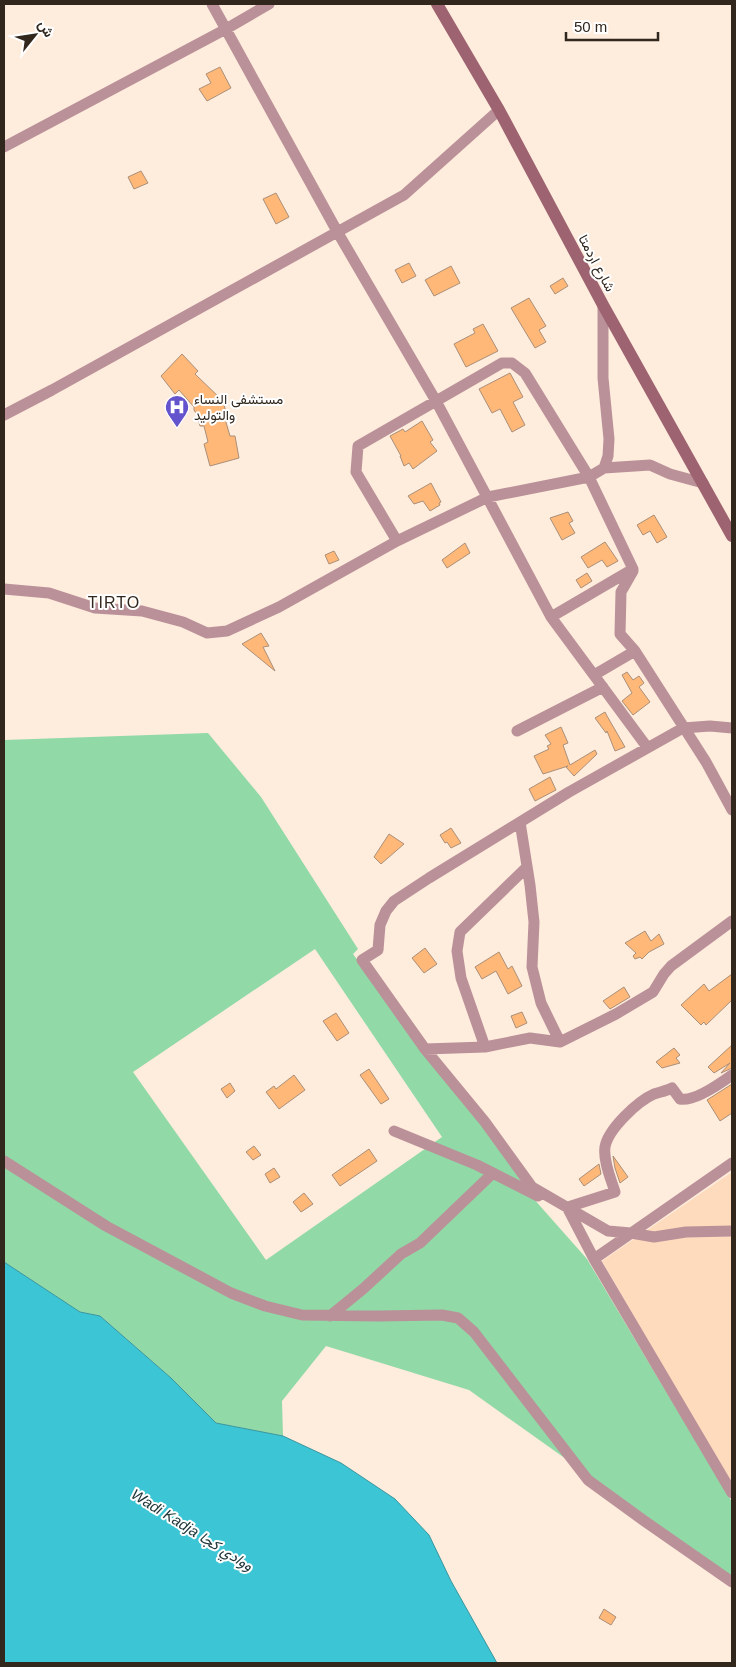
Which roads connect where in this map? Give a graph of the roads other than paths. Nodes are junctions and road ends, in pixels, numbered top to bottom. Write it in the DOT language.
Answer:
graph roads {
  1 [pos="212,4"];
  2 [pos="269,4"];
  3 [pos="437,4"];
  4 [pos="226,29"];
  5 [pos="499,110"];
  6 [pos="4,147"];
  7 [pos="338,232"];
  8 [pos="603,305"];
  9 [pos="436,401"];
  10 [pos="4,415"];
  11 [pos="604,468"];
  12 [pos="589,478"];
  13 [pos="704,483"];
  14 [pos="488,497"];
  15 [pos="732,536"];
  16 [pos="397,541"];
  17 [pos="633,570"];
  18 [pos="4,589"];
  19 [pos="551,617"];
  20 [pos="635,651"];
  21 [pos="594,675"];
  22 [pos="603,687"];
  23 [pos="683,728"];
  24 [pos="732,728"];
  25 [pos="517,730"];
  26 [pos="647,747"];
  27 [pos="732,810"];
  28 [pos="520,822"];
  29 [pos="527,867"];
  30 [pos="732,921"];
  31 [pos="560,1042"];
  32 [pos="485,1047"];
  33 [pos="425,1049"];
  34 [pos="732,1075"];
  35 [pos="394,1131"];
  36 [pos="4,1161"];
  37 [pos="732,1163"];
  38 [pos="493,1173"];
  39 [pos="568,1207"];
  40 [pos="732,1231"];
  41 [pos="632,1233"];
  42 [pos="594,1258"];
  43 [pos="330,1316"];
  44 [pos="732,1493"];
  45 [pos="732,1582"];
  1 -- 4 [label="street"];
  2 -- 4 [label="street"];
  3 -- 5 [label="main road, شارع اردمتا"];
  4 -- 6 [label="street"];
  4 -- 7 [label="street"];
  5 -- 7 [label="street"];
  5 -- 8 [label="main road, شارع اردمتا"];
  7 -- 9 [label="street"];
  7 -- 10 [label="street"];
  8 -- 11 [label="street"];
  8 -- 13 [label="main road, شارع اردمتا"];
  9 -- 12 [label="street"];
  9 -- 14 [label="street"];
  9 -- 16 [label="street"];
  11 -- 12 [label="street"];
  11 -- 13 [label="street"];
  12 -- 14 [label="street"];
  12 -- 17 [label="street"];
  13 -- 15 [label="main road, شارع اردمتا"];
  14 -- 16 [label="street"];
  14 -- 19 [label="street"];
  16 -- 18 [label="street"];
  17 -- 19 [label="street"];
  17 -- 20 [label="street"];
  19 -- 21 [label="street"];
  20 -- 21 [label="street"];
  20 -- 23 [label="street"];
  21 -- 22 [label="street"];
  22 -- 25 [label="street"];
  22 -- 26 [label="street"];
  23 -- 24 [label="street"];
  23 -- 26 [label="street"];
  23 -- 27 [label="street"];
  26 -- 28 [label="street"];
  28 -- 29 [label="street"];
  28 -- 33 [label="street"];
  29 -- 31 [label="street"];
  29 -- 32 [label="street"];
  30 -- 31 [label="street"];
  31 -- 32 [label="street"];
  32 -- 33 [label="street"];
  33 -- 39 [label="street"];
  34 -- 39 [label="street"];
  35 -- 38 [label="street"];
  36 -- 43 [label="street"];
  37 -- 41 [label="street"];
  38 -- 39 [label="street"];
  38 -- 43 [label="street"];
  39 -- 41 [label="street"];
  39 -- 42 [label="street"];
  40 -- 41 [label="street"];
  41 -- 42 [label="street"];
  42 -- 44 [label="street"];
  43 -- 45 [label="street"];
}
